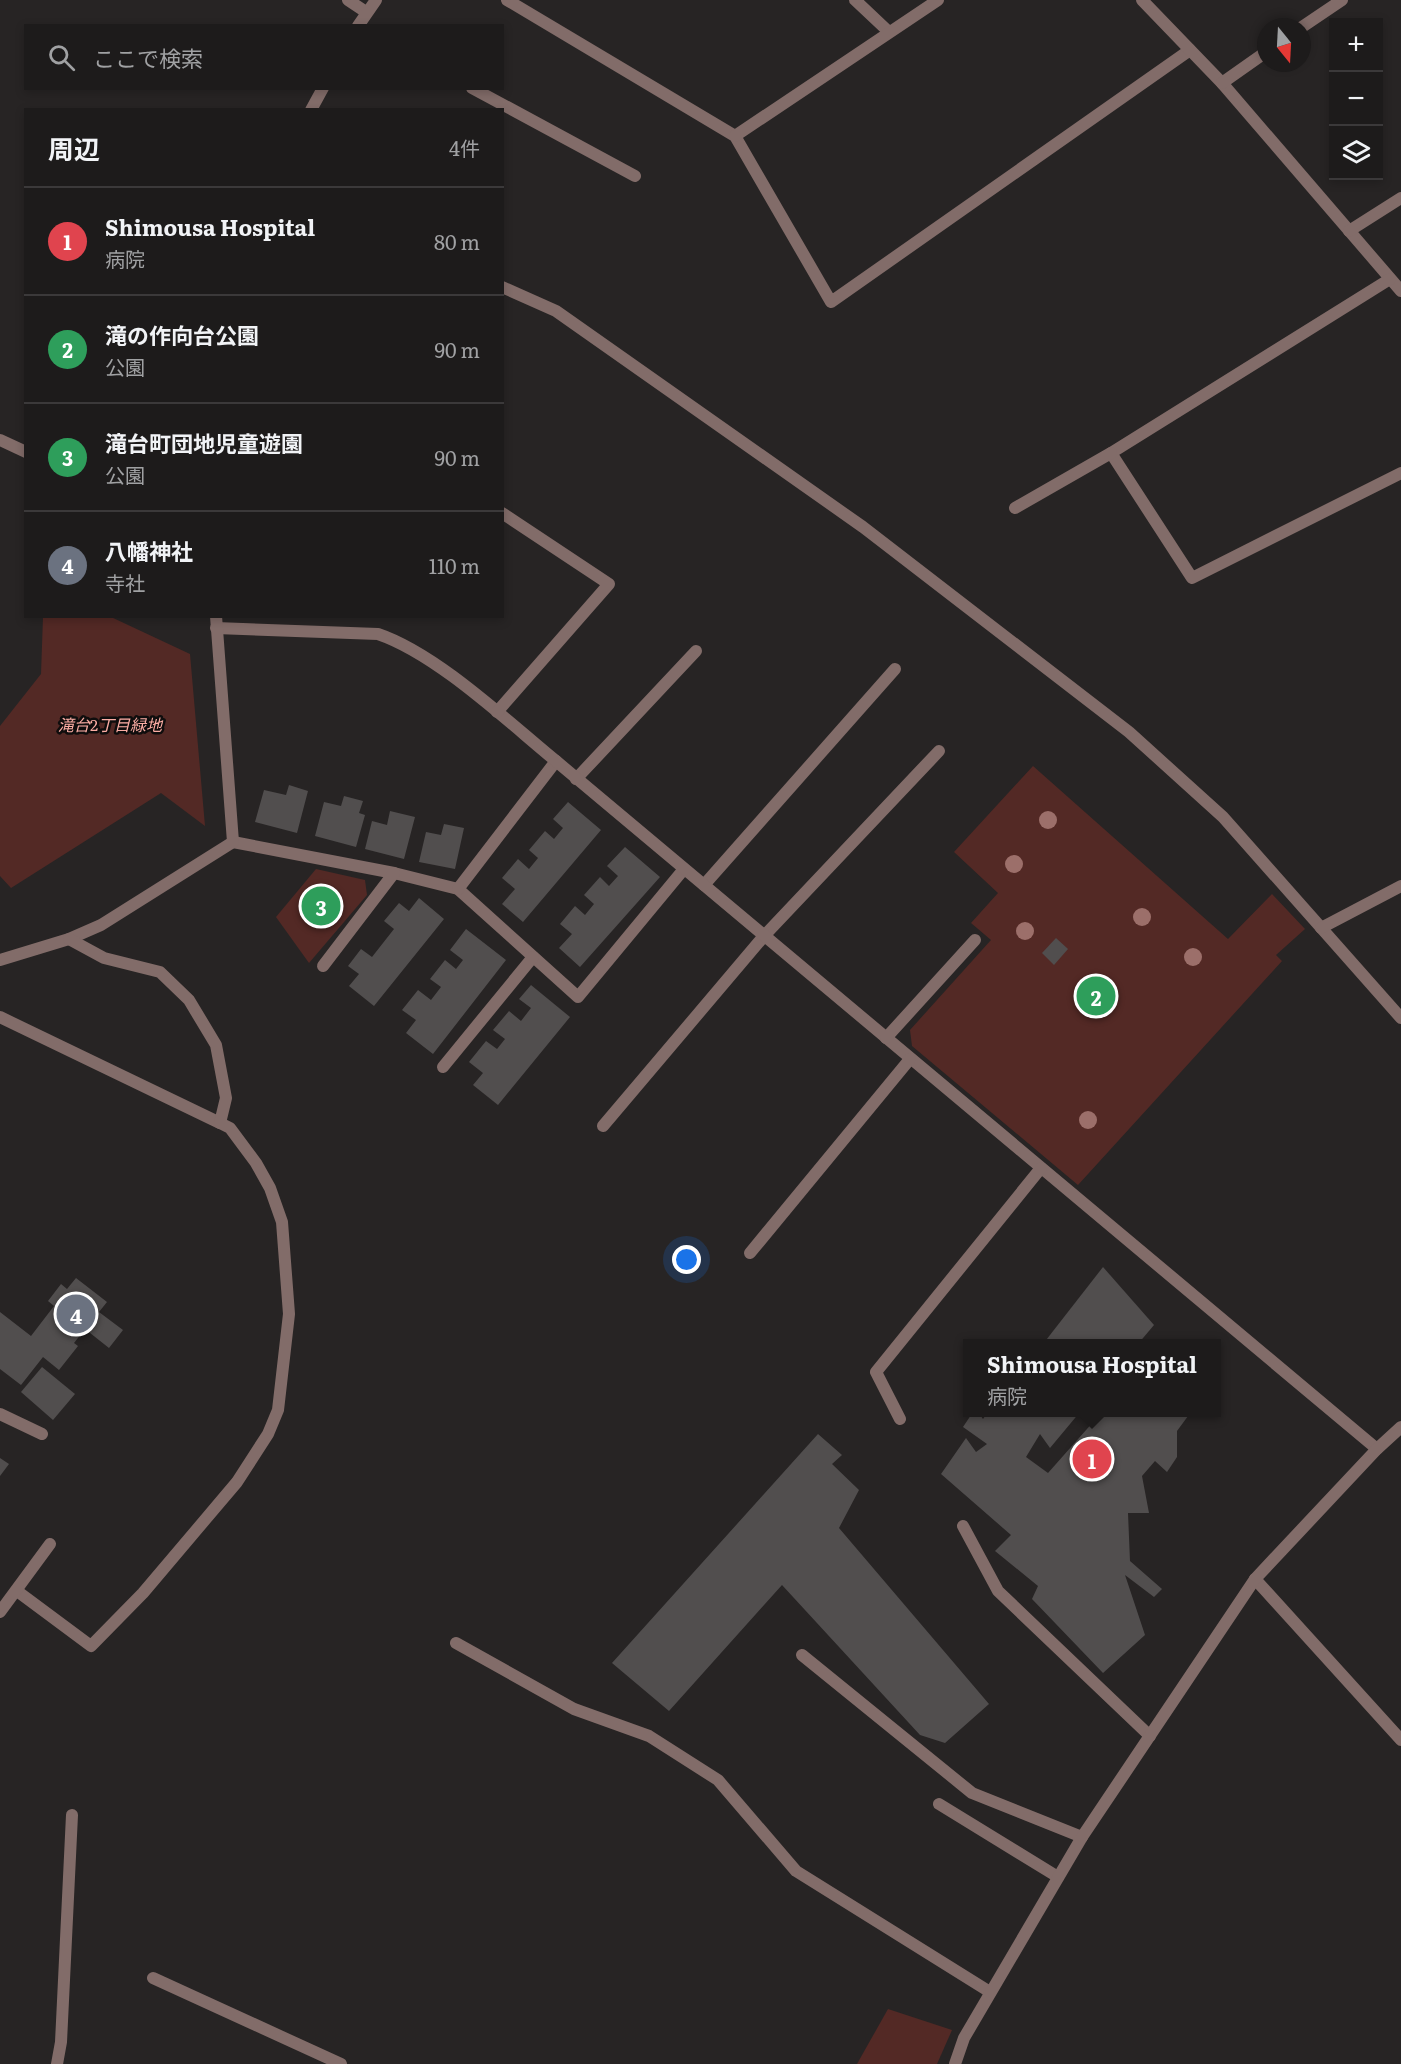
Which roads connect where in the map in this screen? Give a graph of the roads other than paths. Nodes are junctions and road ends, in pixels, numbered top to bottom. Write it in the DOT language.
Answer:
graph roads {
  1 [pos="348,0"];
  2 [pos="376,0"];
  3 [pos="507,0"];
  4 [pos="855,0"];
  5 [pos="938,0"];
  6 [pos="1142,0"];
  7 [pos="1342,0"];
  8 [pos="366,12"];
  9 [pos="1311,21"];
  10 [pos="359,24"];
  11 [pos="889,32"];
  12 [pos="1190,50"];
  13 [pos="1257,58"];
  14 [pos="1222,83"];
  15 [pos="322,90"];
  16 [pos="476,90"];
  17 [pos="312,108"];
  18 [pos="735,136"];
  19 [pos="636,176"];
  20 [pos="1401,198"];
  21 [pos="1349,231"];
  22 [pos="1390,279"];
  23 [pos="504,288"];
  24 [pos="1401,291"];
  25 [pos="0,440"];
  26 [pos="24,451"];
  27 [pos="1111,453"];
  28 [pos="1401,473"];
  29 [pos="1015,508"];
  30 [pos="504,514"];
  31 [pos="216,622"];
  32 [pos="696,651"];
  33 [pos="896,669"];
  34 [pos="497,712"];
  35 [pos="939,751"];
  36 [pos="556,761"];
  37 [pos="576,779"];
  38 [pos="233,842"];
  39 [pos="684,869"];
  40 [pos="394,873"];
  41 [pos="704,885"];
  42 [pos="1401,886"];
  43 [pos="458,889"];
  44 [pos="1321,928"];
  45 [pos="764,936"];
  46 [pos="69,939"];
  47 [pos="975,940"];
  48 [pos="533,957"];
  49 [pos="0,960"];
  50 [pos="323,966"];
  51 [pos="0,1017"];
  52 [pos="1401,1018"];
  53 [pos="886,1038"];
  54 [pos="910,1059"];
  55 [pos="443,1067"];
  56 [pos="220,1123"];
  57 [pos="603,1126"];
  58 [pos="1041,1168"];
  59 [pos="750,1253"];
  60 [pos="0,1414"];
  61 [pos="900,1419"];
  62 [pos="1398,1433"];
  63 [pos="42,1434"];
  64 [pos="1377,1449"];
  65 [pos="963,1526"];
  66 [pos="50,1544"];
  67 [pos="1255,1579"];
  68 [pos="17,1592"];
  69 [pos="0,1612"];
  70 [pos="456,1643"];
  71 [pos="802,1654"];
  72 [pos="1150,1736"];
  73 [pos="1401,1740"];
  74 [pos="939,1804"];
  75 [pos="72,1815"];
  76 [pos="1083,1837"];
  77 [pos="1058,1877"];
  78 [pos="153,1978"];
  79 [pos="990,1992"];
  80 [pos="57,2064"];
  81 [pos="341,2064"];
  82 [pos="955,2064"];
  1 -- 8 [label="street"];
  2 -- 8 [label="street"];
  3 -- 18 [label="street"];
  4 -- 11 [label="street"];
  5 -- 11 [label="street"];
  6 -- 12 [label="street"];
  7 -- 9 [label="street"];
  8 -- 10 [label="street"];
  11 -- 18 [label="street"];
  12 -- 14 [label="street"];
  12 -- 18 [label="street"];
  13 -- 14 [label="street"];
  14 -- 21 [label="street"];
  15 -- 17 [label="street"];
  16 -- 19 [label="street"];
  20 -- 21 [label="street"];
  21 -- 22 [label="street"];
  22 -- 24 [label="street"];
  22 -- 27 [label="street"];
  23 -- 44 [label="street"];
  25 -- 26 [label="street"];
  27 -- 28 [label="street"];
  27 -- 29 [label="street"];
  30 -- 34 [label="street"];
  31 -- 34 [label="street"];
  31 -- 38 [label="street"];
  32 -- 37 [label="street"];
  33 -- 41 [label="street"];
  34 -- 36 [label="street"];
  35 -- 45 [label="street"];
  36 -- 37 [label="street"];
  36 -- 43 [label="street"];
  37 -- 39 [label="street"];
  38 -- 40 [label="street"];
  38 -- 46 [label="street"];
  39 -- 41 [label="street"];
  39 -- 48 [label="street"];
  40 -- 43 [label="street"];
  40 -- 50 [label="street"];
  41 -- 45 [label="street"];
  42 -- 44 [label="street"];
  43 -- 48 [label="street"];
  44 -- 52 [label="street"];
  45 -- 53 [label="street"];
  45 -- 57 [label="street"];
  46 -- 49 [label="street"];
  46 -- 56 [label="street"];
  47 -- 53 [label="street"];
  48 -- 55 [label="street"];
  51 -- 56 [label="street"];
  53 -- 54 [label="street"];
  54 -- 58 [label="street"];
  54 -- 59 [label="street"];
  56 -- 68 [label="street"];
  58 -- 61 [label="street"];
  58 -- 64 [label="street"];
  60 -- 63 [label="street"];
  62 -- 64 [label="street"];
  64 -- 67 [label="street"];
  65 -- 72 [label="street"];
  66 -- 68 [label="street"];
  67 -- 72 [label="street"];
  67 -- 73 [label="street"];
  68 -- 69 [label="street"];
  70 -- 79 [label="street"];
  71 -- 76 [label="street"];
  72 -- 76 [label="street"];
  74 -- 77 [label="street"];
  75 -- 80 [label="street"];
  76 -- 77 [label="street"];
  77 -- 79 [label="street"];
  78 -- 81 [label="street"];
  79 -- 82 [label="street"];
}
